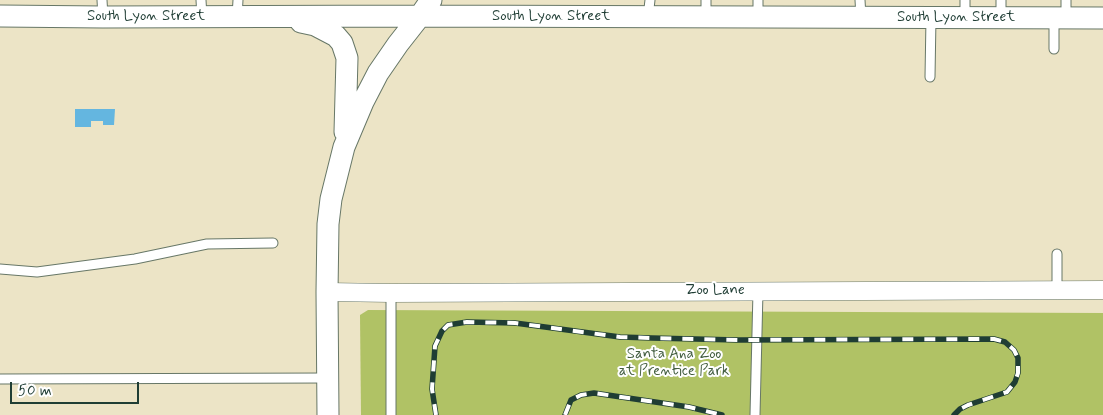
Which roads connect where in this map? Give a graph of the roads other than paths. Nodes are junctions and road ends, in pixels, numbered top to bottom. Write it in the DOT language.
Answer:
graph roads {
  1 [pos="201,8"];
  2 [pos="237,8"];
  3 [pos="426,8"];
  4 [pos="102,9"];
  5 [pos="649,9"];
  6 [pos="706,9"];
  7 [pos="758,9"];
  8 [pos="860,9"];
  9 [pos="965,9"];
  10 [pos="1001,9"];
  11 [pos="1062,12"];
  12 [pos="0,16"];
  13 [pos="273,17"];
  14 [pos="931,18"];
  15 [pos="1103,18"];
  16 [pos="1054,49"];
  17 [pos="930,77"];
  18 [pos="344,147"];
  19 [pos="273,243"];
  20 [pos="1057,254"];
  21 [pos="0,269"];
  22 [pos="1057,290"];
  23 [pos="1103,290"];
  24 [pos="758,291"];
  25 [pos="327,292"];
  26 [pos="391,293"];
  27 [pos="328,378"];
  28 [pos="0,379"];
  29 [pos="328,415"];
  30 [pos="391,415"];
  31 [pos="755,415"];
  1 -- 2 [label="street, South Lyon Street"];
  1 -- 4 [label="street, South Lyon Street"];
  2 -- 13 [label="street, South Lyon Street"];
  3 -- 5 [label="street, South Lyon Street"];
  3 -- 13 [label="street, South Lyon Street"];
  3 -- 18 [label="street"];
  4 -- 12 [label="street, South Lyon Street"];
  5 -- 6 [label="street, South Lyon Street"];
  6 -- 7 [label="street, South Lyon Street"];
  7 -- 8 [label="street, South Lyon Street"];
  8 -- 14 [label="street, South Lyon Street"];
  9 -- 10 [label="street, South Lyon Street"];
  9 -- 14 [label="street, South Lyon Street"];
  10 -- 11 [label="street, South Lyon Street"];
  11 -- 15 [label="street, South Lyon Street"];
  11 -- 16 [label="lane"];
  13 -- 18 [label="street"];
  14 -- 17 [label="lane"];
  18 -- 25 [label="street"];
  19 -- 21 [label="lane"];
  20 -- 22 [label="lane"];
  22 -- 23 [label="street, Zoo Lane"];
  22 -- 24 [label="street, Zoo Lane"];
  24 -- 26 [label="street, Zoo Lane"];
  24 -- 31 [label="lane"];
  25 -- 26 [label="street, Zoo Lane"];
  25 -- 27 [label="street"];
  26 -- 30 [label="lane"];
  27 -- 28 [label="lane"];
  27 -- 29 [label="street"];
}
